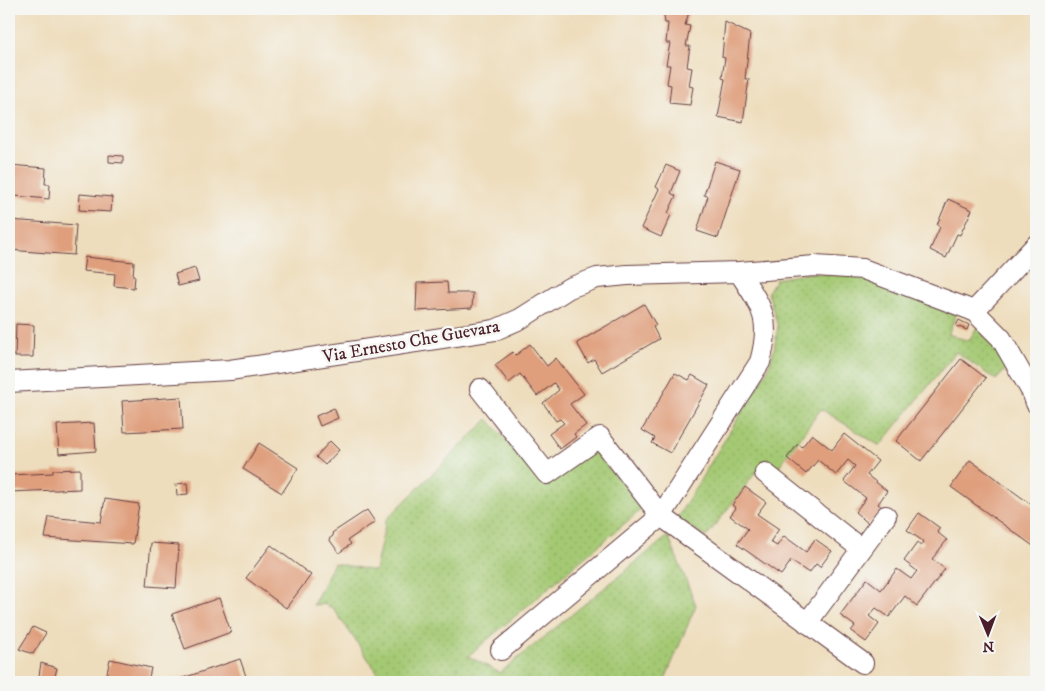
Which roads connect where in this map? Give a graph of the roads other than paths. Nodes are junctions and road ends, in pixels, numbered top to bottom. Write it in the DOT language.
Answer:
graph roads {
  1 [pos="1036,244"];
  2 [pos="739,272"];
  3 [pos="974,311"];
  4 [pos="9,382"];
  5 [pos="480,388"];
  6 [pos="1036,403"];
  7 [pos="765,473"];
  8 [pos="662,516"];
  9 [pos="886,516"];
  10 [pos="861,549"];
  11 [pos="807,623"];
  12 [pos="501,650"];
  13 [pos="863,663"];
  1 -- 3 [label="street"];
  2 -- 3 [label="street, Via Ernesto Che Guevara"];
  2 -- 4 [label="street, Via Ernesto Che Guevara"];
  2 -- 8 [label="street"];
  3 -- 6 [label="street"];
  5 -- 8 [label="street"];
  7 -- 10 [label="street"];
  8 -- 11 [label="street"];
  8 -- 12 [label="street"];
  9 -- 10 [label="street"];
  10 -- 11 [label="street"];
  11 -- 13 [label="street"];
}
